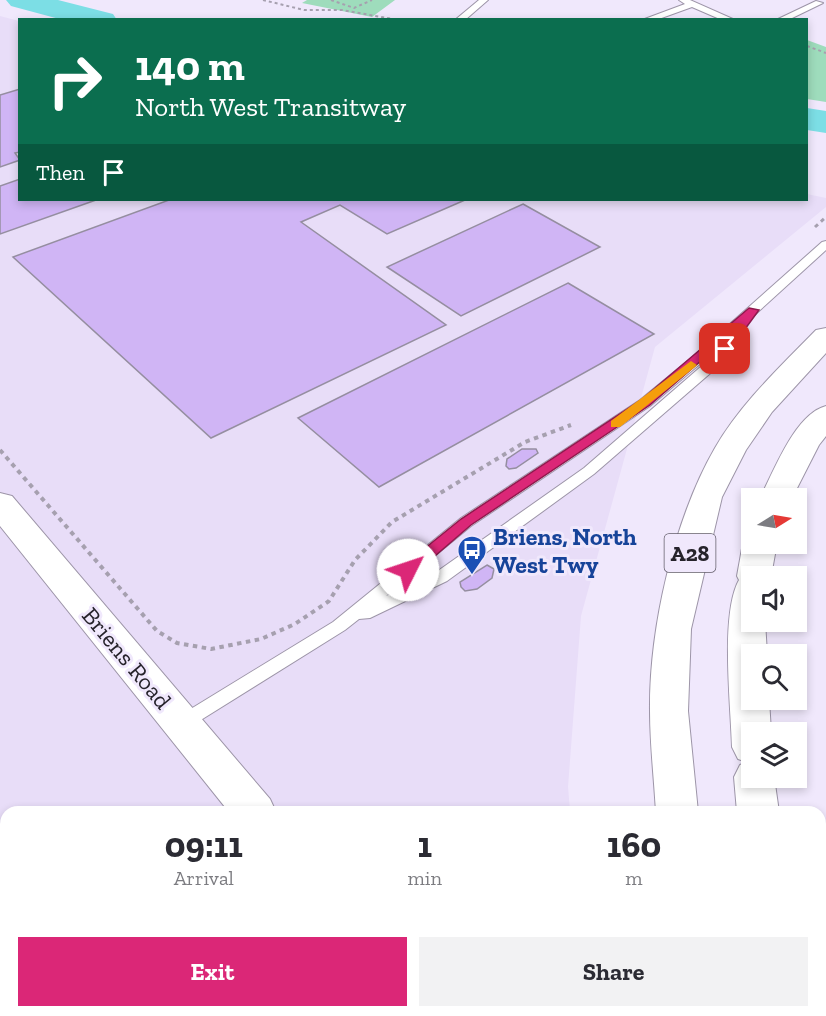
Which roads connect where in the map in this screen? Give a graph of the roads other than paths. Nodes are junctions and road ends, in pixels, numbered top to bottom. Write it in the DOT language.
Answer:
graph roads {
  1 [pos="484,0"];
  2 [pos="683,0"];
  3 [pos="819,3"];
  4 [pos="693,4"];
  5 [pos="462,18"];
  6 [pos="652,18"];
  7 [pos="726,18"];
  8 [pos="785,18"];
  9 [pos="826,244"];
  10 [pos="753,310"];
  11 [pos="826,336"];
  12 [pos="826,417"];
  13 [pos="781,488"];
  14 [pos="0,504"];
  15 [pos="339,626"];
  16 [pos="748,632"];
  17 [pos="751,722"];
  18 [pos="182,723"];
  19 [pos="755,788"];
  20 [pos="250,806"];
  21 [pos="677,806"];
  22 [pos="757,806"];
  1 -- 5 [label="lane"];
  2 -- 4 [label="lane"];
  3 -- 8 [label="lane"];
  4 -- 6 [label="lane"];
  4 -- 7 [label="lane"];
  9 -- 10 [label="lane"];
  10 -- 15 [label="lane"];
  10 -- 15 [label="lane"];
  11 -- 21 [label="main road, A28"];
  12 -- 13 [label="main road"];
  14 -- 18 [label="main road, Briens Road"];
  15 -- 18 [label="lane"];
  16 -- 17 [label="main road"];
  18 -- 20 [label="main road, Briens Road"];
  19 -- 22 [label="main road"];
}
